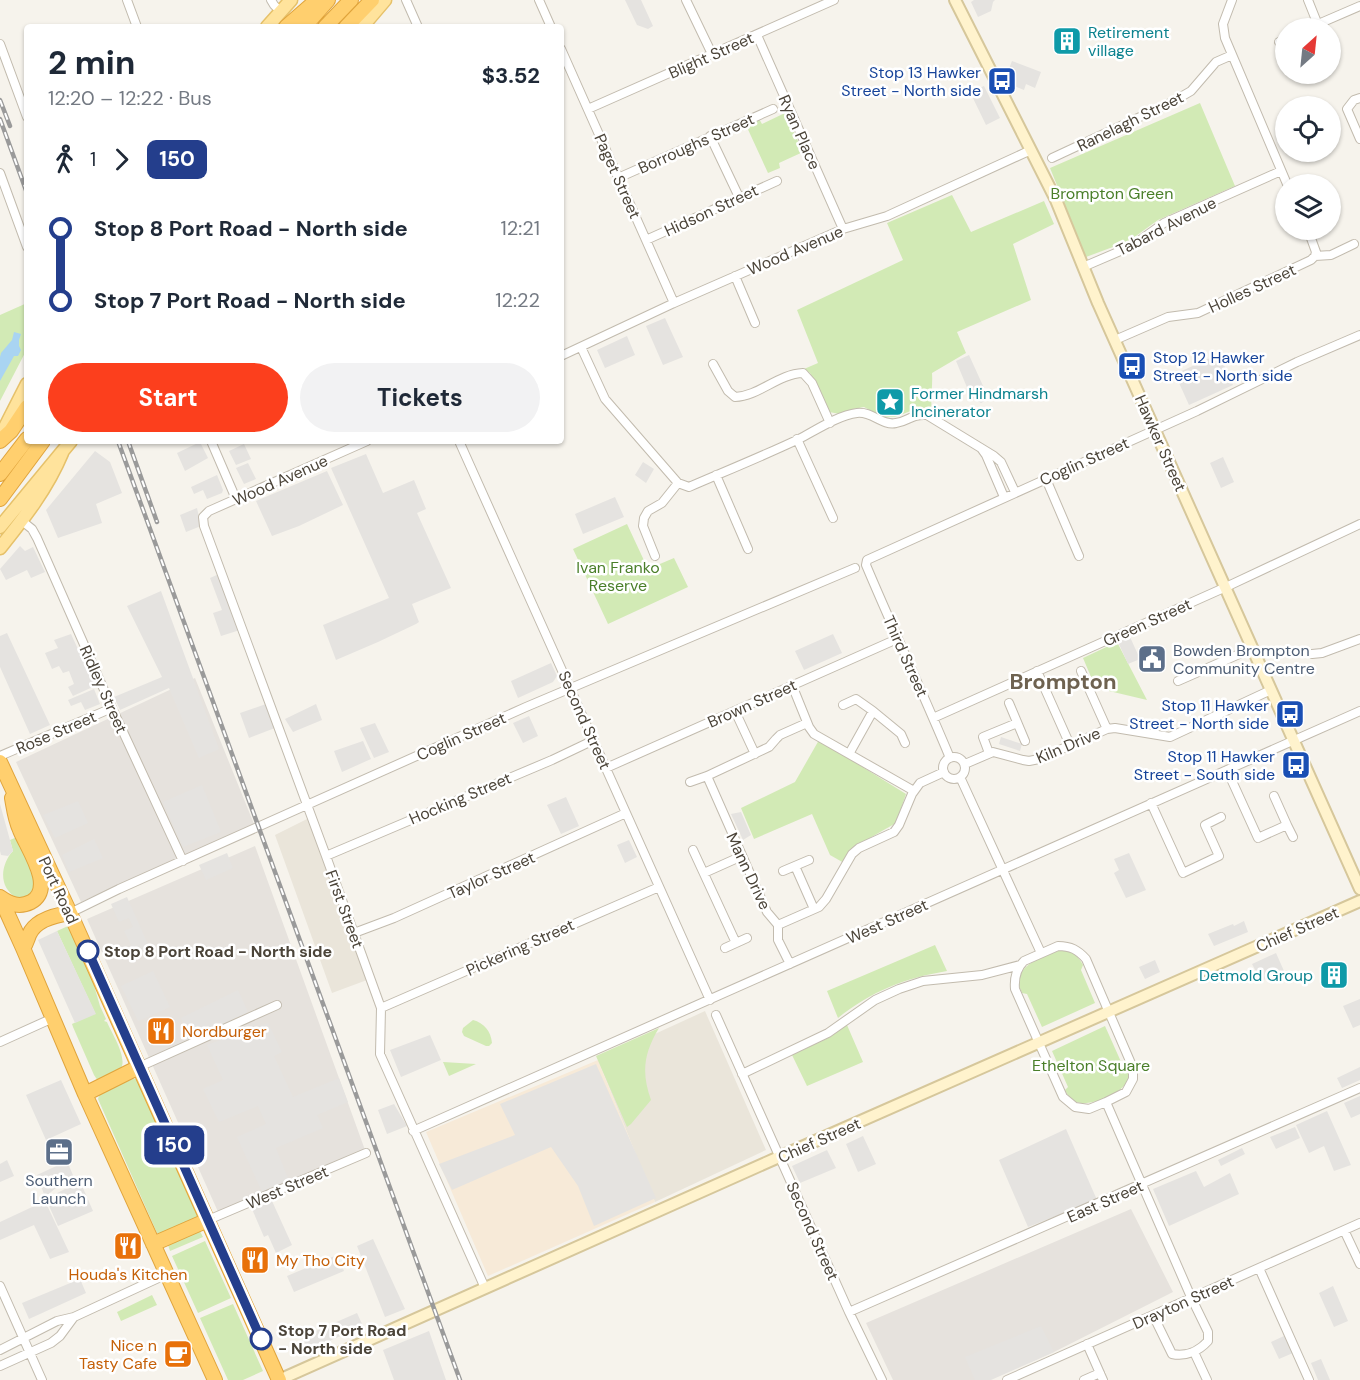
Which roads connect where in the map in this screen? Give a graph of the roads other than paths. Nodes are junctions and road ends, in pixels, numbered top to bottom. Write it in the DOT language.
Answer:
graph roads {
  1 [pos="127,0"];
  2 [pos="271,0"];
  3 [pos="291,0"];
  4 [pos="317,0"];
  5 [pos="328,0"];
  6 [pos="351,0"];
  7 [pos="372,0"];
  8 [pos="385,0"];
  9 [pos="406,0"];
  10 [pos="539,0"];
  11 [pos="686,0"];
  12 [pos="834,0"];
  13 [pos="955,0"];
  14 [pos="1232,0"];
  15 [pos="1308,0"];
  16 [pos="1360,6"];
  17 [pos="280,11"];
  18 [pos="1316,18"];
  19 [pos="1332,18"];
  20 [pos="136,24"];
  21 [pos="269,24"];
  22 [pos="289,24"];
  23 [pos="307,24"];
  24 [pos="328,24"];
  25 [pos="349,24"];
  26 [pos="365,24"];
  27 [pos="417,24"];
  28 [pos="550,24"];
  29 [pos="757,34"];
  30 [pos="0,44"];
  31 [pos="712,54"];
  32 [pos="564,56"];
  33 [pos="1232,56"];
  34 [pos="1360,98"];
  35 [pos="24,109"];
  36 [pos="588,109"];
  37 [pos="773,109"];
  38 [pos="710,136"];
  39 [pos="1360,139"];
  40 [pos="1031,150"];
  41 [pos="1052,158"];
  42 [pos="1281,171"];
  43 [pos="0,173"];
  44 [pos="1282,174"];
  45 [pos="618,178"];
  46 [pos="777,181"];
  47 [pos="739,197"];
  48 [pos="843,229"];
  49 [pos="24,239"];
  50 [pos="646,240"];
  51 [pos="1312,240"];
  52 [pos="1354,244"];
  53 [pos="1315,256"];
  54 [pos="1083,267"];
  55 [pos="735,276"];
  56 [pos="674,303"];
  57 [pos="756,323"];
  58 [pos="1360,335"];
  59 [pos="1115,340"];
  60 [pos="581,347"];
  61 [pos="564,355"];
  62 [pos="712,364"];
  63 [pos="24,390"];
  64 [pos="24,412"];
  65 [pos="830,423"];
  66 [pos="1155,430"];
  67 [pos="0,439"];
  68 [pos="797,439"];
  69 [pos="24,443"];
  70 [pos="42,444"];
  71 [pos="69,444"];
  72 [pos="212,444"];
  73 [pos="356,444"];
  74 [pos="460,444"];
  75 [pos="981,447"];
  76 [pos="62,453"];
  77 [pos="0,474"];
  78 [pos="716,476"];
  79 [pos="1046,479"];
  80 [pos="678,483"];
  81 [pos="1015,492"];
  82 [pos="1004,497"];
  83 [pos="0,499"];
  84 [pos="236,499"];
  85 [pos="833,518"];
  86 [pos="22,521"];
  87 [pos="1360,524"];
  88 [pos="204,526"];
  89 [pos="0,527"];
  90 [pos="0,548"];
  91 [pos="748,549"];
  92 [pos="1079,555"];
  93 [pos="655,556"];
  94 [pos="873,557"];
  95 [pos="855,568"];
  96 [pos="1226,587"];
  97 [pos="897,639"];
  98 [pos="1360,639"];
  99 [pos="1253,648"];
  100 [pos="1312,654"];
  101 [pos="1037,671"];
  102 [pos="1081,671"];
  103 [pos="1178,681"];
  104 [pos="792,685"];
  105 [pos="570,687"];
  106 [pos="1272,690"];
  107 [pos="1009,703"];
  108 [pos="843,705"];
  109 [pos="112,708"];
  110 [pos="735,711"];
  111 [pos="873,711"];
  112 [pos="1360,711"];
  113 [pos="933,718"];
  114 [pos="807,723"];
  115 [pos="1017,723"];
  116 [pos="1107,729"];
  117 [pos="594,740"];
  118 [pos="1293,740"];
  119 [pos="1025,741"];
  120 [pos="905,743"];
  121 [pos="1070,745"];
  122 [pos="849,753"];
  123 [pos="989,753"];
  124 [pos="755,754"];
  125 [pos="0,756"];
  126 [pos="950,758"];
  127 [pos="0,762"];
  128 [pos="965,764"];
  129 [pos="606,768"];
  130 [pos="1227,770"];
  131 [pos="944,772"];
  132 [pos="707,776"];
  133 [pos="960,777"];
  134 [pos="9,781"];
  135 [pos="690,782"];
  136 [pos="914,791"];
  137 [pos="1274,796"];
  138 [pos="1151,803"];
  139 [pos="308,805"];
  140 [pos="626,813"];
  141 [pos="1221,817"];
  142 [pos="1287,825"];
  143 [pos="1293,837"];
  144 [pos="693,850"];
  145 [pos="326,856"];
  146 [pos="742,856"];
  147 [pos="809,860"];
  148 [pos="183,861"];
  149 [pos="795,866"];
  150 [pos="1002,870"];
  151 [pos="783,871"];
  152 [pos="704,873"];
  153 [pos="659,887"];
  154 [pos="1360,889"];
  155 [pos="0,897"];
  156 [pos="1360,901"];
  157 [pos="814,909"];
  158 [pos="70,913"];
  159 [pos="778,925"];
  160 [pos="354,933"];
  161 [pos="747,938"];
  162 [pos="736,943"];
  163 [pos="23,948"];
  164 [pos="725,948"];
  165 [pos="1041,953"];
  166 [pos="790,964"];
  167 [pos="1020,965"];
  168 [pos="1002,969"];
  169 [pos="1015,981"];
  170 [pos="710,999"];
  171 [pos="277,1005"];
  172 [pos="381,1008"];
  173 [pos="1108,1012"];
  174 [pos="716,1015"];
  175 [pos="53,1018"];
  176 [pos="0,1042"];
  177 [pos="1039,1043"];
  178 [pos="140,1067"];
  179 [pos="742,1074"];
  180 [pos="1360,1088"];
  181 [pos="85,1094"];
  182 [pos="1106,1102"];
  183 [pos="413,1131"];
  184 [pos="366,1153"];
  185 [pos="779,1157"];
  186 [pos="1141,1185"];
  187 [pos="208,1220"];
  188 [pos="1360,1223"];
  189 [pos="1344,1230"];
  190 [pos="153,1244"];
  191 [pos="1360,1263"];
  192 [pos="1259,1268"];
  193 [pos="167,1274"];
  194 [pos="0,1286"];
  195 [pos="485,1288"];
  196 [pos="1191,1297"];
  197 [pos="849,1312"];
  198 [pos="1154,1315"];
  199 [pos="74,1317"];
  200 [pos="23,1338"];
  201 [pos="1087,1344"];
  202 [pos="0,1350"];
  203 [pos="1194,1352"];
  204 [pos="29,1353"];
  205 [pos="0,1366"];
  206 [pos="1102,1376"];
  207 [pos="211,1378"];
  208 [pos="42,1380"];
  209 [pos="279,1380"];
  210 [pos="882,1380"];
  211 [pos="1006,1380"];
  212 [pos="1084,1380"];
  213 [pos="1206,1380"];
  214 [pos="1309,1380"];
  1 -- 20 [label="street"];
  2 -- 17 [label="street"];
  3 -- 17 [label="main road"];
  4 -- 22 [label="highway"];
  5 -- 23 [label="highway"];
  6 -- 24 [label="highway"];
  7 -- 25 [label="highway"];
  8 -- 26 [label="main road"];
  9 -- 27 [label="street"];
  10 -- 28 [label="street"];
  11 -- 31 [label="street"];
  12 -- 29 [label="street, Blight Street"];
  13 -- 40 [label="street, Hawker Street"];
  14 -- 33 [label="street"];
  15 -- 18 [label="street"];
  16 -- 19 [label="street"];
  17 -- 21 [label="main road"];
  29 -- 31 [label="street, Blight Street"];
  29 -- 48 [label="street, Ryan Place"];
  30 -- 35 [label="street"];
  31 -- 36 [label="street, Blight Street"];
  32 -- 36 [label="street, Paget Street"];
  33 -- 41 [label="street, Ranelagh Street"];
  33 -- 42 [label="street"];
  34 -- 39 [label="street"];
  36 -- 45 [label="street, Paget Street"];
  37 -- 38 [label="street, Borroughs Street"];
  38 -- 45 [label="street, Borroughs Street"];
  38 -- 47 [label="street"];
  40 -- 48 [label="street, Wood Avenue"];
  40 -- 54 [label="street, Hawker Street"];
  42 -- 44 [label="street"];
  42 -- 54 [label="street, Tabard Avenue"];
  43 -- 49 [label="street"];
  45 -- 50 [label="street, Paget Street"];
  46 -- 47 [label="street, Hidson Street"];
  47 -- 50 [label="street, Hidson Street"];
  48 -- 55 [label="street, Wood Avenue"];
  50 -- 56 [label="street, Paget Street"];
  51 -- 53 [label="street"];
  52 -- 53 [label="street, Holles Street"];
  53 -- 59 [label="street, Holles Street"];
  54 -- 59 [label="street, Hawker Street"];
  55 -- 56 [label="street, Wood Avenue"];
  55 -- 57 [label="street"];
  56 -- 60 [label="street, Wood Avenue"];
  58 -- 66 [label="street, Coglin Street"];
  59 -- 66 [label="street, Hawker Street"];
  60 -- 61 [label="street, Wood Avenue"];
  60 -- 80 [label="street"];
  62 -- 65 [label="street"];
  63 -- 67 [label="main road"];
  64 -- 67 [label="highway"];
  65 -- 68 [label="street"];
  65 -- 75 [label="street"];
  66 -- 79 [label="street, Coglin Street"];
  66 -- 96 [label="street, Hawker Street"];
  68 -- 78 [label="street"];
  68 -- 85 [label="street"];
  69 -- 77 [label="highway"];
  70 -- 83 [label="highway"];
  71 -- 76 [label="main road"];
  72 -- 84 [label="street"];
  73 -- 84 [label="street, Wood Avenue"];
  74 -- 105 [label="street, Second Street"];
  75 -- 81 [label="street"];
  75 -- 82 [label="street"];
  76 -- 86 [label="main road"];
  76 -- 89 [label="main road"];
  78 -- 80 [label="street"];
  78 -- 91 [label="street"];
  79 -- 81 [label="street, Coglin Street"];
  79 -- 92 [label="street"];
  80 -- 93 [label="street"];
  81 -- 82 [label="street, Coglin Street"];
  82 -- 94 [label="street, Coglin Street"];
  84 -- 88 [label="street, Wood Avenue"];
  86 -- 90 [label="main road"];
  86 -- 109 [label="street, Ridley Street"];
  87 -- 96 [label="street, Green Street"];
  88 -- 139 [label="street, First Street"];
  94 -- 97 [label="street, Third Street"];
  95 -- 105 [label="street, Coglin Street"];
  96 -- 99 [label="street, Hawker Street"];
  96 -- 101 [label="street, Green Street"];
  97 -- 104 [label="street, Brown Street"];
  97 -- 113 [label="street, Third Street"];
  98 -- 100 [label="street"];
  99 -- 103 [label="street"];
  99 -- 106 [label="street, Hawker Street"];
  101 -- 113 [label="street, Green Street"];
  101 -- 121 [label="street"];
  102 -- 116 [label="street"];
  104 -- 110 [label="street, Brown Street"];
  104 -- 114 [label="street"];
  105 -- 117 [label="street, Second Street"];
  105 -- 139 [label="street, Coglin Street"];
  106 -- 116 [label="street, Kiln Drive"];
  106 -- 118 [label="street, Hawker Street"];
  107 -- 115 [label="street"];
  108 -- 111 [label="street"];
  109 -- 125 [label="street, Rose Street"];
  109 -- 148 [label="street, Ridley Street"];
  110 -- 124 [label="street"];
  110 -- 129 [label="street, Brown Street"];
  111 -- 120 [label="street"];
  111 -- 122 [label="street"];
  112 -- 118 [label="street, West Street"];
  113 -- 126 [label="street, Third Street"];
  114 -- 122 [label="street"];
  114 -- 124 [label="street"];
  115 -- 119 [label="street"];
  115 -- 123 [label="street"];
  116 -- 121 [label="street, Kiln Drive"];
  117 -- 129 [label="street, Second Street"];
  117 -- 145 [label="street, Hocking Street"];
  118 -- 130 [label="street, West Street"];
  118 -- 154 [label="street, Hawker Street"];
  121 -- 123 [label="street, Kiln Drive"];
  122 -- 136 [label="street"];
  123 -- 128 [label="street"];
  124 -- 132 [label="street"];
  126 -- 128 [label="street"];
  126 -- 131 [label="street"];
  127 -- 134 [label="highway, Port Road"];
  128 -- 133 [label="street"];
  129 -- 140 [label="street, Second Street"];
  130 -- 138 [label="street, West Street"];
  130 -- 142 [label="street"];
  131 -- 133 [label="street"];
  131 -- 136 [label="street"];
  132 -- 135 [label="street"];
  132 -- 146 [label="street, Mann Drive"];
  133 -- 150 [label="street"];
  134 -- 155 [label="highway"];
  134 -- 158 [label="highway, Port Road"];
  136 -- 157 [label="street"];
  137 -- 142 [label="street"];
  138 -- 141 [label="street"];
  138 -- 150 [label="street, West Street"];
  139 -- 145 [label="street, First Street"];
  139 -- 148 [label="street, Coglin Street"];
  140 -- 153 [label="street, Second Street"];
  140 -- 160 [label="street, Taylor Street"];
  142 -- 143 [label="street"];
  144 -- 152 [label="street"];
  145 -- 160 [label="street, First Street"];
  146 -- 152 [label="street"];
  146 -- 159 [label="street, Mann Drive"];
  147 -- 149 [label="street"];
  148 -- 158 [label="street, Coglin Street"];
  149 -- 151 [label="street"];
  149 -- 157 [label="street"];
  150 -- 165 [label="street"];
  150 -- 166 [label="street, West Street"];
  152 -- 162 [label="street"];
  153 -- 170 [label="street, Second Street"];
  153 -- 172 [label="street, Pickering Street"];
  155 -- 163 [label="highway"];
  156 -- 173 [label="street, Chief Street"];
  157 -- 159 [label="street"];
  158 -- 163 [label="highway"];
  158 -- 178 [label="highway, Port Road"];
  159 -- 166 [label="street, Mann Drive"];
  160 -- 172 [label="street, First Street"];
  161 -- 162 [label="street"];
  162 -- 164 [label="street"];
  163 -- 175 [label="highway"];
  165 -- 167 [label="street"];
  165 -- 173 [label="street"];
  166 -- 170 [label="street, West Street"];
  167 -- 168 [label="street"];
  167 -- 169 [label="street"];
  168 -- 169 [label="street"];
  168 -- 179 [label="street"];
  169 -- 177 [label="street"];
  170 -- 183 [label="street, West Street"];
  171 -- 178 [label="street"];
  172 -- 183 [label="street, First Street"];
  173 -- 177 [label="street, Chief Street"];
  173 -- 182 [label="street"];
  174 -- 179 [label="street, Second Street"];
  175 -- 176 [label="street"];
  175 -- 181 [label="highway"];
  177 -- 182 [label="street"];
  177 -- 185 [label="street, Chief Street"];
  178 -- 181 [label="highway"];
  178 -- 187 [label="highway, Port Road"];
  179 -- 185 [label="street, Second Street"];
  180 -- 186 [label="street, East Street"];
  181 -- 190 [label="highway"];
  182 -- 186 [label="street"];
  183 -- 195 [label="street, First Street"];
  184 -- 187 [label="street, West Street"];
  185 -- 195 [label="street, Chief Street"];
  185 -- 197 [label="street, Second Street"];
  186 -- 196 [label="street"];
  186 -- 197 [label="street, East Street"];
  187 -- 190 [label="highway"];
  187 -- 209 [label="highway, Port Road"];
  188 -- 189 [label="street, Drayton Street"];
  189 -- 191 [label="street"];
  189 -- 192 [label="street, Drayton Street"];
  190 -- 193 [label="highway"];
  192 -- 196 [label="street, Drayton Street"];
  192 -- 214 [label="street"];
  193 -- 199 [label="street"];
  193 -- 207 [label="highway"];
  194 -- 200 [label="street"];
  195 -- 209 [label="street, Chief Street"];
  196 -- 198 [label="street, Drayton Street"];
  196 -- 203 [label="street"];
  197 -- 210 [label="street, Second Street"];
  198 -- 201 [label="street, Drayton Street"];
  198 -- 203 [label="street"];
  199 -- 200 [label="street"];
  199 -- 204 [label="street"];
  200 -- 202 [label="street"];
  200 -- 204 [label="street"];
  201 -- 206 [label="street"];
  201 -- 211 [label="street, Drayton Street"];
  203 -- 213 [label="street"];
  204 -- 205 [label="street"];
  204 -- 208 [label="street"];
  206 -- 212 [label="street"];
}
